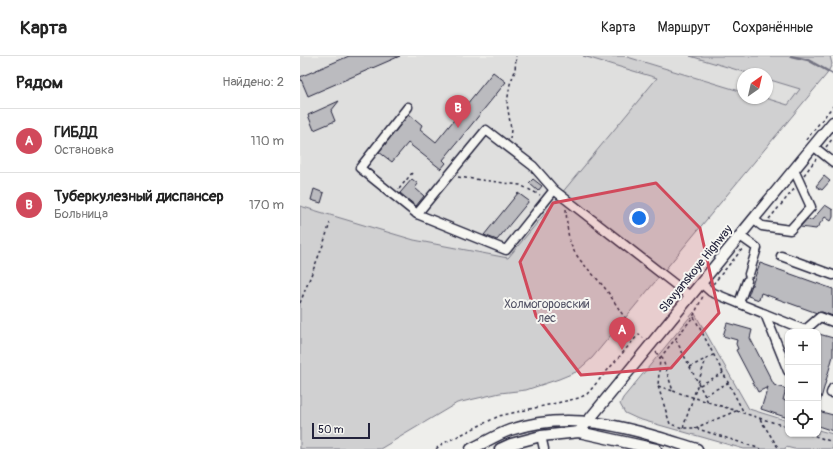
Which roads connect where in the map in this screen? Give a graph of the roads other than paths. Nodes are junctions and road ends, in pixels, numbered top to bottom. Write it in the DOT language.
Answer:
graph roads {
  1 [pos="408,107"];
  2 [pos="833,122"];
  3 [pos="813,146"];
  4 [pos="832,160"];
  5 [pos="794,170"];
  6 [pos="554,190"];
  7 [pos="417,214"];
  8 [pos="753,219"];
  9 [pos="740,236"];
  10 [pos="781,256"];
  11 [pos="833,275"];
  12 [pos="701,283"];
  13 [pos="690,296"];
  14 [pos="739,304"];
  15 [pos="765,314"];
  16 [pos="833,322"];
  17 [pos="800,329"];
  18 [pos="807,329"];
  19 [pos="786,365"];
  20 [pos="833,388"];
  21 [pos="833,393"];
  22 [pos="588,421"];
  23 [pos="579,432"];
  24 [pos="541,436"];
  25 [pos="646,447"];
  26 [pos="471,449"];
  27 [pos="500,449"];
  28 [pos="544,449"];
  29 [pos="656,449"];
  30 [pos="697,449"];
  1 -- 7 [label="lane"];
  2 -- 3 [label="main road, Slavyanskoye Highway"];
  3 -- 4 [label="lane"];
  3 -- 5 [label="main road, Slavyanskoye Highway"];
  5 -- 8 [label="main road, Slavyanskoye Highway"];
  5 -- 8 [label="lane"];
  6 -- 7 [label="lane"];
  6 -- 7 [label="lane"];
  6 -- 13 [label="lane"];
  8 -- 9 [label="main road, Slavyanskoye Highway"];
  9 -- 12 [label="main road, Slavyanskoye Highway"];
  9 -- 14 [label="lane"];
  10 -- 11 [label="lane"];
  12 -- 13 [label="main road, Slavyanskoye Highway"];
  12 -- 14 [label="lane"];
  13 -- 22 [label="main road, Slavyanskoye Highway"];
  14 -- 15 [label="lane"];
  15 -- 17 [label="lane"];
  15 -- 19 [label="lane"];
  16 -- 18 [label="lane"];
  20 -- 21 [label="lane"];
  22 -- 23 [label="main road, Slavyanskoye Highway"];
  22 -- 26 [label="main road"];
  22 -- 30 [label="main road"];
  23 -- 24 [label="main road"];
  23 -- 25 [label="main road"];
  24 -- 27 [label="main road"];
  24 -- 28 [label="lane"];
  25 -- 29 [label="main road"];
}
